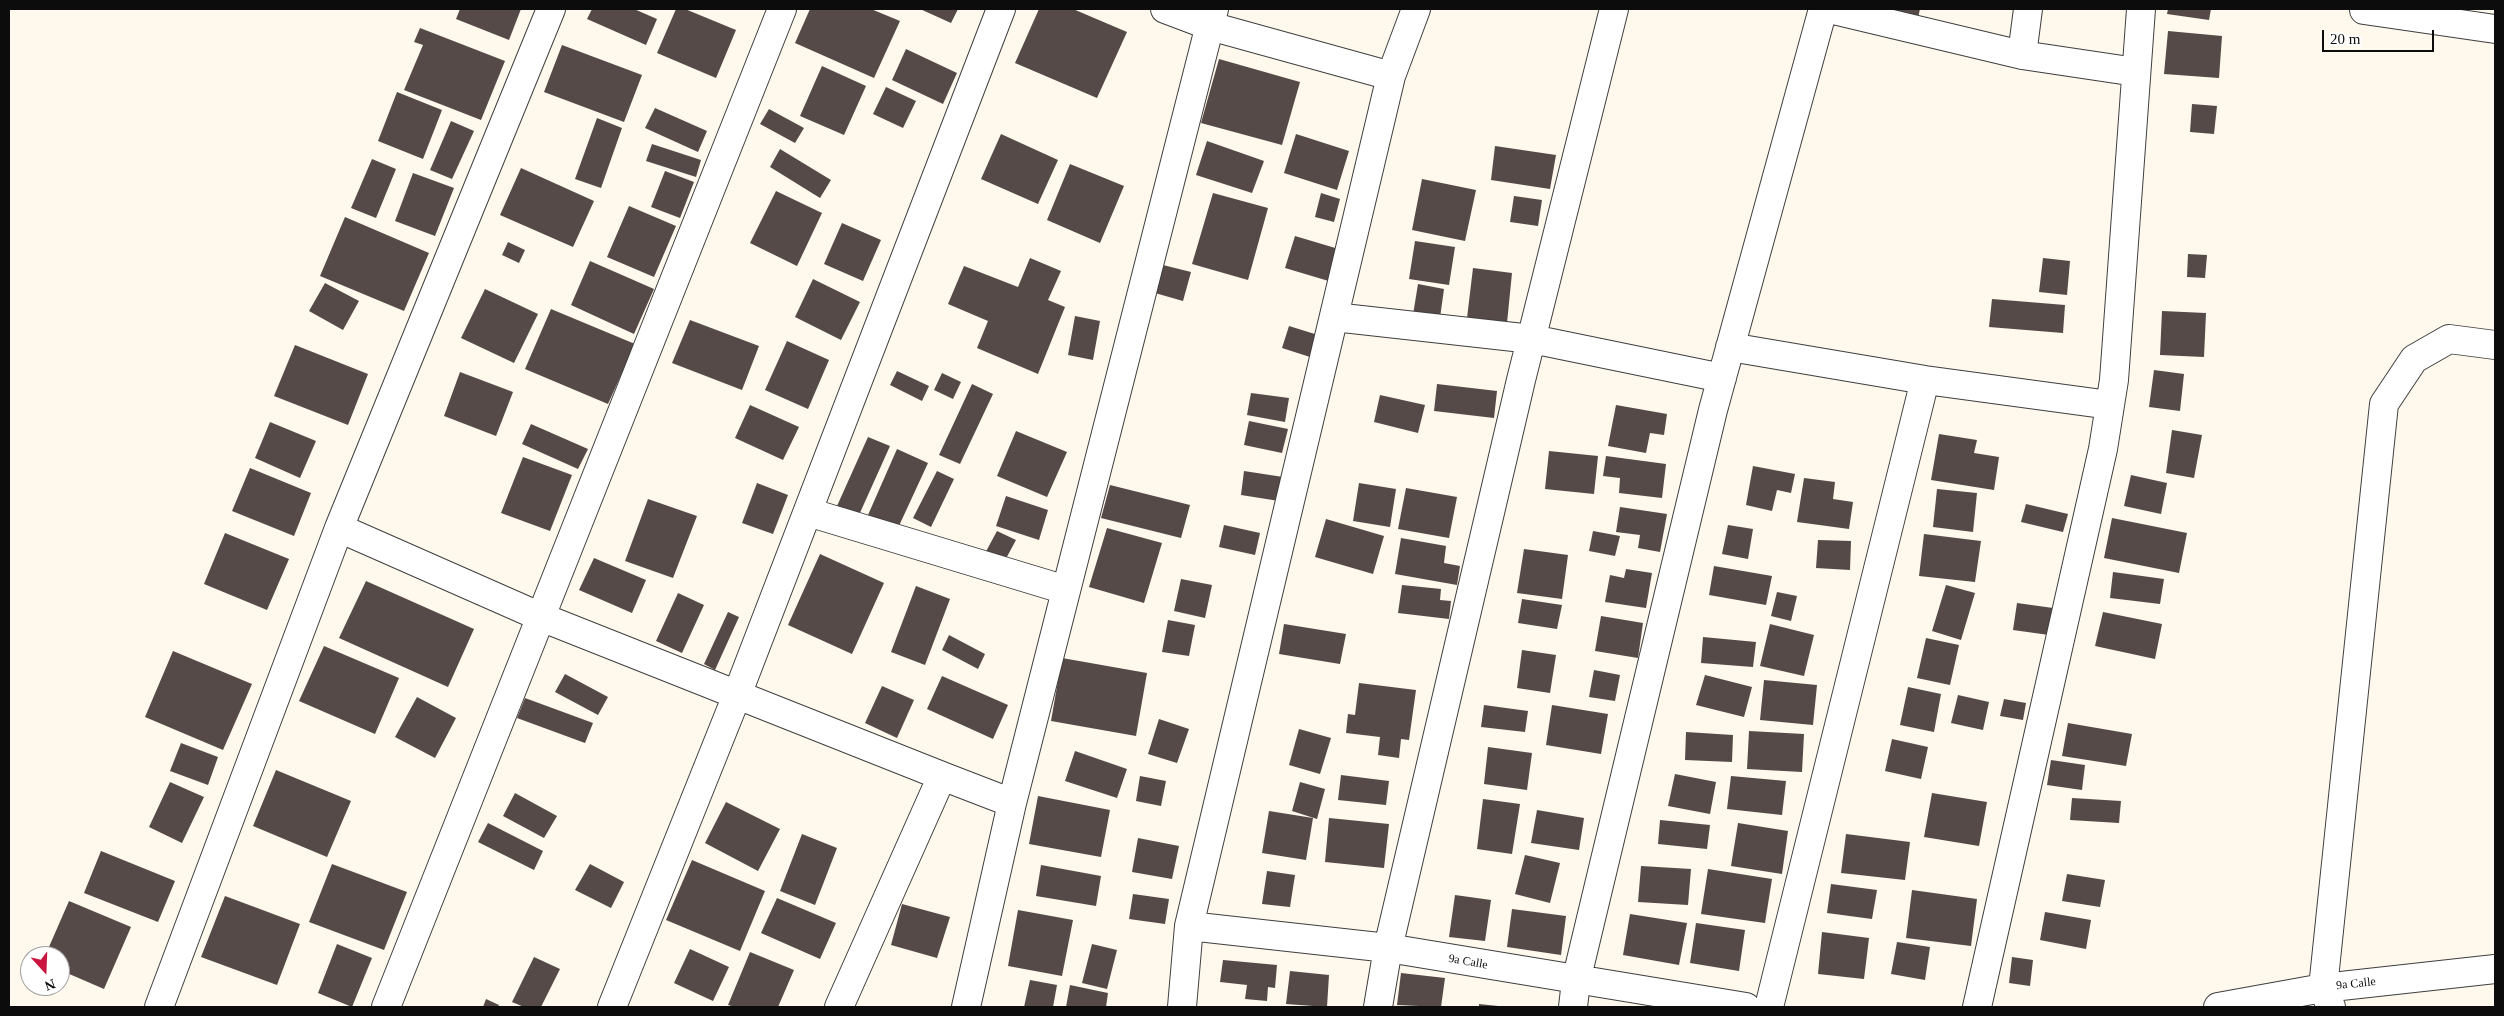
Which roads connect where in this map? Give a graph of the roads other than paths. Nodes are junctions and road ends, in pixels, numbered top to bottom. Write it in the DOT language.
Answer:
graph roads {
  1 [pos="551,9"];
  2 [pos="782,9"];
  3 [pos="1001,9"];
  4 [pos="1165,9"];
  5 [pos="1416,9"];
  6 [pos="1614,9"];
  7 [pos="1824,9"];
  8 [pos="1829,9"];
  9 [pos="2028,9"];
  10 [pos="2140,9"];
  11 [pos="2364,10"];
  12 [pos="1212,17"];
  13 [pos="2495,29"];
  14 [pos="2022,55"];
  15 [pos="2136,72"];
  16 [pos="1391,76"];
  17 [pos="1334,317"];
  18 [pos="1532,339"];
  19 [pos="2495,345"];
  20 [pos="1730,347"];
  21 [pos="1722,378"];
  22 [pos="1925,380"];
  23 [pos="2110,405"];
  24 [pos="808,512"];
  25 [pos="339,528"];
  26 [pos="1066,590"];
  27 [pos="541,617"];
  28 [pos="737,695"];
  29 [pos="942,776"];
  30 [pos="1012,803"];
  31 [pos="1189,926"];
  32 [pos="1388,948"];
  33 [pos="2495,969"];
  34 [pos="1576,981"];
  35 [pos="2327,998"];
  36 [pos="159,1007"];
  37 [pos="386,1007"];
  38 [pos="612,1007"];
  39 [pos="839,1007"];
  40 [pos="966,1007"];
  41 [pos="1182,1007"];
  42 [pos="1378,1007"];
  43 [pos="1573,1007"];
  44 [pos="1746,1007"];
  45 [pos="1770,1007"];
  46 [pos="1977,1007"];
  47 [pos="2218,1007"];
  1 -- 25 [label="street"];
  2 -- 27 [label="street"];
  3 -- 24 [label="street"];
  4 -- 12 [label="street"];
  5 -- 16 [label="street"];
  6 -- 18 [label="street"];
  7 -- 20 [label="street"];
  8 -- 14 [label="street"];
  9 -- 14 [label="street"];
  10 -- 15 [label="street"];
  11 -- 13 [label="street"];
  12 -- 16 [label="street"];
  12 -- 26 [label="street"];
  14 -- 15 [label="street"];
  15 -- 23 [label="street"];
  16 -- 17 [label="street"];
  17 -- 18 [label="street"];
  17 -- 31 [label="street"];
  18 -- 21 [label="street"];
  18 -- 32 [label="street"];
  19 -- 35 [label="street"];
  20 -- 21 [label="street"];
  20 -- 22 [label="street"];
  21 -- 34 [label="street"];
  22 -- 23 [label="street"];
  22 -- 45 [label="street"];
  23 -- 46 [label="street"];
  24 -- 26 [label="street"];
  24 -- 28 [label="street"];
  25 -- 27 [label="street"];
  25 -- 36 [label="street"];
  26 -- 30 [label="street"];
  27 -- 28 [label="street"];
  27 -- 37 [label="street"];
  28 -- 29 [label="street"];
  28 -- 38 [label="street"];
  29 -- 30 [label="street"];
  29 -- 39 [label="street"];
  30 -- 40 [label="street"];
  31 -- 32 [label="street, 9a Calle"];
  31 -- 41 [label="street"];
  32 -- 34 [label="street, 9a Calle"];
  32 -- 42 [label="street"];
  33 -- 35 [label="street, 9a Calle"];
  34 -- 43 [label="street"];
  34 -- 44 [label="street, 9a Calle"];
  35 -- 47 [label="street, 9a Calle"];
}
